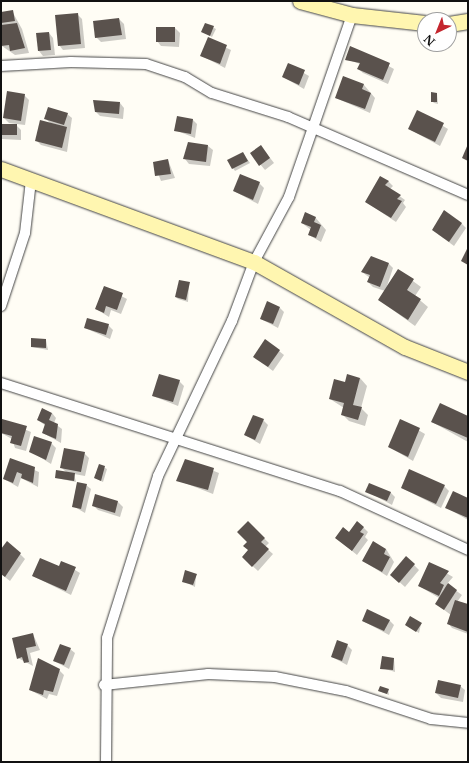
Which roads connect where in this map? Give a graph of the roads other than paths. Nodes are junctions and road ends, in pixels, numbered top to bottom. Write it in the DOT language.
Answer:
graph roads {
  1 [pos="306,2"];
  2 [pos="352,15"];
  3 [pos="468,21"];
  4 [pos="417,22"];
  5 [pos="457,23"];
  6 [pos="1,66"];
  7 [pos="312,127"];
  8 [pos="1,169"];
  9 [pos="31,180"];
  10 [pos="468,195"];
  11 [pos="254,262"];
  12 [pos="1,306"];
  13 [pos="468,372"];
  14 [pos="1,383"];
  15 [pos="174,439"];
  16 [pos="468,550"];
  17 [pos="104,685"];
  18 [pos="468,723"];
  19 [pos="106,762"];
  1 -- 2 [label="street"];
  2 -- 4 [label="street"];
  2 -- 7 [label="street"];
  3 -- 5 [label="street"];
  6 -- 7 [label="street"];
  7 -- 10 [label="street"];
  7 -- 11 [label="street"];
  8 -- 9 [label="street"];
  9 -- 11 [label="street"];
  9 -- 12 [label="street"];
  11 -- 13 [label="street"];
  11 -- 15 [label="street"];
  14 -- 15 [label="street"];
  15 -- 16 [label="street"];
  15 -- 17 [label="street"];
  17 -- 18 [label="street"];
  17 -- 19 [label="street"];
}
